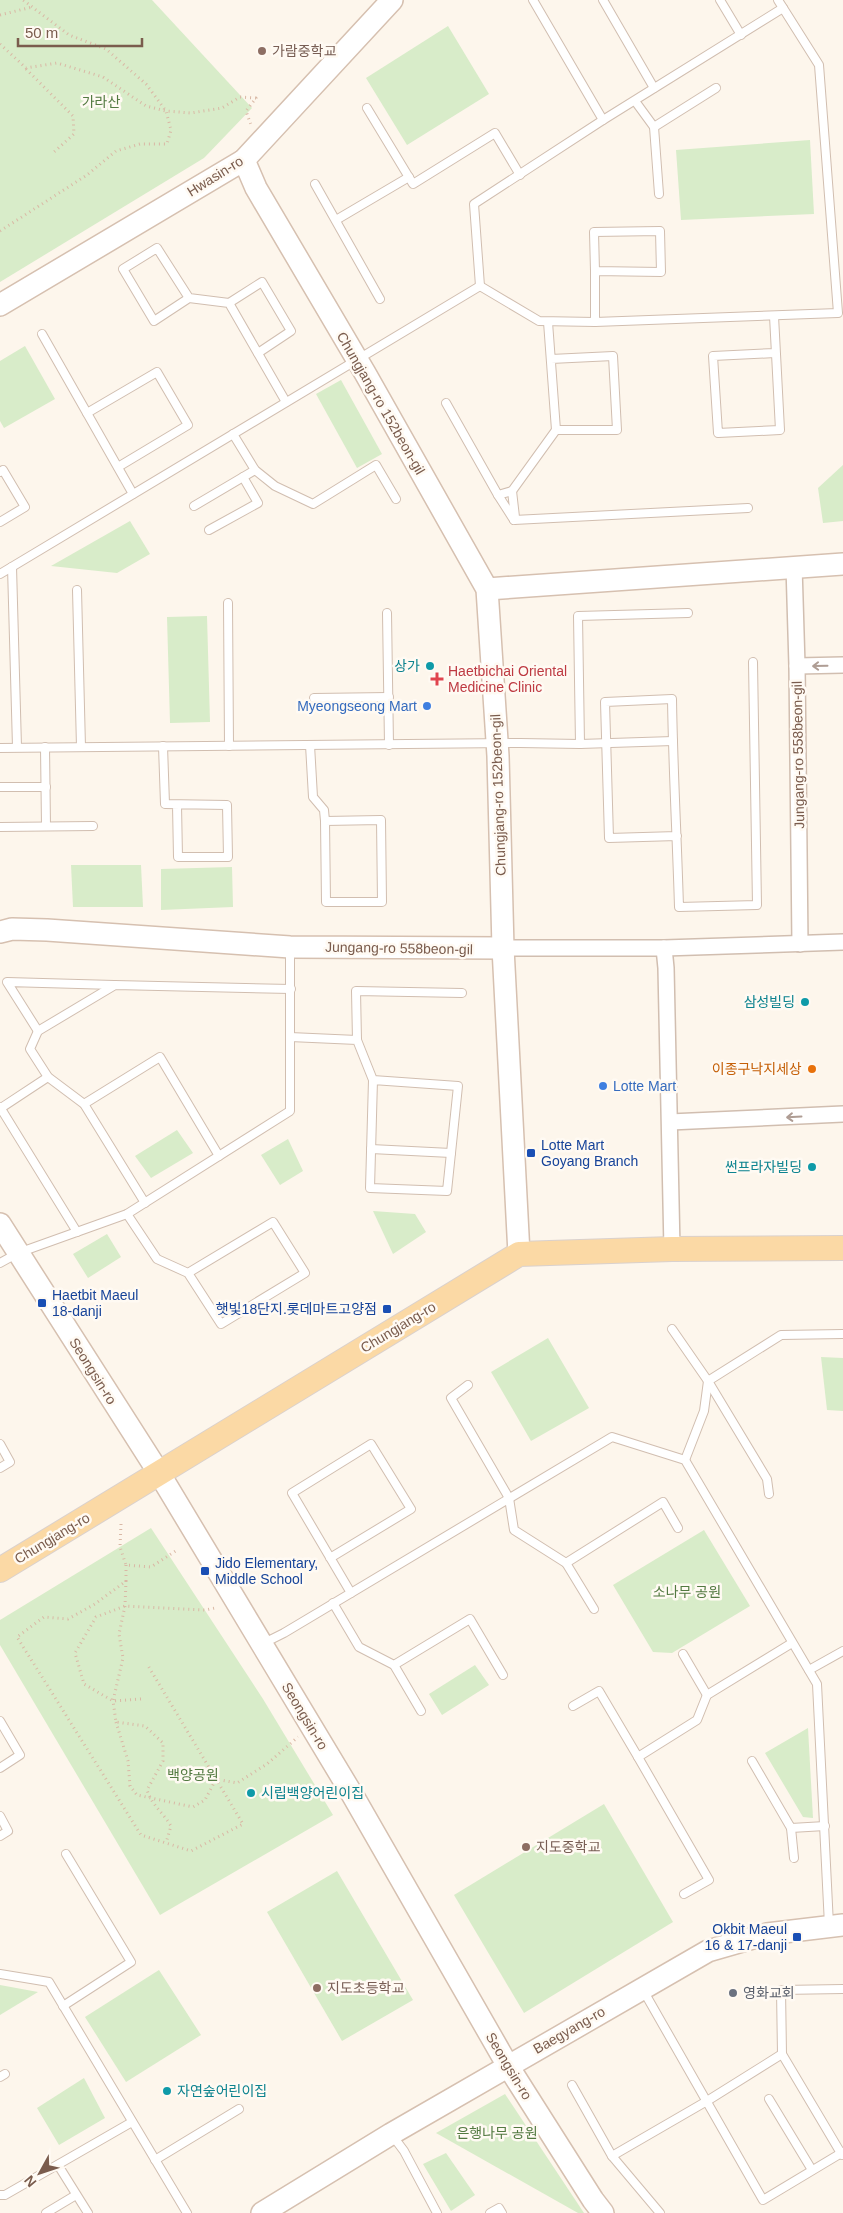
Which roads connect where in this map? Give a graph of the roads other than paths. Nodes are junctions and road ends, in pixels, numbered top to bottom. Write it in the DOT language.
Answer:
graph roads {
  1 [pos="392,0"];
  2 [pos="534,0"];
  3 [pos="603,0"];
  4 [pos="720,0"];
  5 [pos="778,0"];
  6 [pos="783,8"];
  7 [pos="741,35"];
  8 [pos="654,88"];
  9 [pos="716,88"];
  10 [pos="636,101"];
  11 [pos="368,108"];
  12 [pos="603,120"];
  13 [pos="654,127"];
  14 [pos="244,160"];
  15 [pos="520,175"];
  16 [pos="409,177"];
  17 [pos="315,184"];
  18 [pos="659,194"];
  19 [pos="336,220"];
  20 [pos="595,271"];
  21 [pos="480,286"];
  22 [pos="190,298"];
  23 [pos="380,299"];
  24 [pos="229,303"];
  25 [pos="0,305"];
  26 [pos="840,313"];
  27 [pos="774,316"];
  28 [pos="548,322"];
  29 [pos="595,322"];
  30 [pos="42,334"];
  31 [pos="258,353"];
  32 [pos="775,353"];
  33 [pos="551,359"];
  34 [pos="357,360"];
  35 [pos="286,402"];
  36 [pos="446,403"];
  37 [pos="87,414"];
  38 [pos="556,430"];
  39 [pos="233,434"];
  40 [pos="118,467"];
  41 [pos="255,470"];
  42 [pos="0,472"];
  43 [pos="243,477"];
  44 [pos="512,491"];
  45 [pos="133,494"];
  46 [pos="498,495"];
  47 [pos="396,499"];
  48 [pos="194,506"];
  49 [pos="748,508"];
  50 [pos="514,520"];
  51 [pos="0,522"];
  52 [pos="209,530"];
  53 [pos="843,564"];
  54 [pos="794,566"];
  55 [pos="12,567"];
  56 [pos="0,574"];
  57 [pos="487,588"];
  58 [pos="77,590"];
  59 [pos="228,602"];
  60 [pos="387,613"];
  61 [pos="688,613"];
  62 [pos="753,662"];
  63 [pos="843,665"];
  64 [pos="797,666"];
  65 [pos="389,697"];
  66 [pos="314,698"];
  67 [pos="673,741"];
  68 [pos="606,742"];
  69 [pos="497,744"];
  70 [pos="580,744"];
  71 [pos="389,745"];
  72 [pos="163,746"];
  73 [pos="229,746"];
  74 [pos="310,746"];
  75 [pos="17,747"];
  76 [pos="45,747"];
  77 [pos="81,747"];
  78 [pos="0,748"];
  79 [pos="0,787"];
  80 [pos="46,787"];
  81 [pos="177,805"];
  82 [pos="325,821"];
  83 [pos="46,826"];
  84 [pos="93,826"];
  85 [pos="0,827"];
  86 [pos="677,836"];
  87 [pos="0,932"];
  88 [pos="843,942"];
  89 [pos="800,944"];
  90 [pos="290,947"];
  91 [pos="503,948"];
  92 [pos="664,948"];
  93 [pos="116,985"];
  94 [pos="291,989"];
  95 [pos="462,993"];
  96 [pos="38,1031"];
  97 [pos="290,1037"];
  98 [pos="357,1040"];
  99 [pos="48,1077"];
  100 [pos="373,1080"];
  101 [pos="84,1104"];
  102 [pos="0,1108"];
  103 [pos="843,1114"];
  104 [pos="670,1122"];
  105 [pos="371,1149"];
  106 [pos="451,1153"];
  107 [pos="219,1156"];
  108 [pos="145,1203"];
  109 [pos="127,1214"];
  110 [pos="0,1224"];
  111 [pos="77,1232"];
  112 [pos="843,1248"];
  113 [pos="672,1249"];
  114 [pos="519,1254"];
  115 [pos="9,1258"];
  116 [pos="188,1273"];
  117 [pos="672,1329"];
  118 [pos="843,1334"];
  119 [pos="708,1382"];
  120 [pos="468,1385"];
  121 [pos="0,1444"];
  122 [pos="685,1460"];
  123 [pos="0,1468"];
  124 [pos="159,1473"];
  125 [pos="769,1494"];
  126 [pos="509,1498"];
  127 [pos="678,1528"];
  128 [pos="330,1558"];
  129 [pos="566,1563"];
  130 [pos="0,1570"];
  131 [pos="351,1593"];
  132 [pos="333,1603"];
  133 [pos="594,1609"];
  134 [pos="792,1643"];
  135 [pos="262,1644"];
  136 [pos="843,1651"];
  137 [pos="682,1654"];
  138 [pos="394,1665"];
  139 [pos="809,1670"];
  140 [pos="503,1675"];
  141 [pos="707,1695"];
  142 [pos="572,1706"];
  143 [pos="421,1711"];
  144 [pos="0,1722"];
  145 [pos="638,1757"];
  146 [pos="752,1761"];
  147 [pos="0,1768"];
  148 [pos="0,1816"];
  149 [pos="825,1826"];
  150 [pos="792,1828"];
  151 [pos="0,1836"];
  152 [pos="66,1854"];
  153 [pos="794,1858"];
  154 [pos="684,1894"];
  155 [pos="836,1925"];
  156 [pos="0,1974"];
  157 [pos="642,1988"];
  158 [pos="843,1989"];
  159 [pos="63,2006"];
  160 [pos="782,2054"];
  161 [pos="508,2066"];
  162 [pos="572,2085"];
  163 [pos="769,2099"];
  164 [pos="707,2101"];
  165 [pos="239,2109"];
  166 [pos="132,2122"];
  167 [pos="392,2134"];
  168 [pos="842,2153"];
  169 [pos="612,2156"];
  170 [pos="155,2160"];
  171 [pos="58,2165"];
  172 [pos="812,2170"];
  173 [pos="0,2195"];
  174 [pos="76,2195"];
  175 [pos="46,2213"];
  176 [pos="88,2213"];
  177 [pos="187,2213"];
  178 [pos="262,2213"];
  179 [pos="437,2213"];
  180 [pos="490,2213"];
  181 [pos="502,2213"];
  182 [pos="603,2213"];
  183 [pos="660,2213"];
  1 -- 14 [label="street, Hwasin-ro"];
  2 -- 12 [label="lane"];
  3 -- 8 [label="lane"];
  4 -- 7 [label="lane"];
  5 -- 6 [label="lane"];
  6 -- 7 [label="lane"];
  6 -- 26 [label="lane"];
  7 -- 8 [label="lane"];
  8 -- 10 [label="lane"];
  9 -- 13 [label="lane"];
  10 -- 12 [label="lane"];
  10 -- 13 [label="lane"];
  11 -- 16 [label="lane"];
  12 -- 15 [label="lane"];
  13 -- 18 [label="lane"];
  14 -- 25 [label="street, Hwasin-ro"];
  14 -- 34 [label="street, Chungjang-ro 152beon-gil"];
  15 -- 16 [label="lane"];
  15 -- 21 [label="lane"];
  16 -- 19 [label="lane"];
  17 -- 19 [label="lane"];
  19 -- 23 [label="lane"];
  20 -- 20 [label="lane"];
  20 -- 29 [label="lane"];
  21 -- 28 [label="lane"];
  21 -- 34 [label="lane"];
  22 -- 22 [label="lane"];
  22 -- 24 [label="lane"];
  24 -- 31 [label="lane"];
  24 -- 31 [label="lane"];
  26 -- 27 [label="lane"];
  27 -- 29 [label="lane"];
  27 -- 32 [label="lane"];
  28 -- 29 [label="lane"];
  28 -- 33 [label="lane"];
  30 -- 37 [label="lane"];
  31 -- 35 [label="lane"];
  32 -- 32 [label="lane"];
  33 -- 38 [label="lane"];
  33 -- 38 [label="lane"];
  34 -- 35 [label="lane"];
  34 -- 57 [label="street, Chungjang-ro 152beon-gil"];
  35 -- 39 [label="lane"];
  36 -- 46 [label="lane"];
  37 -- 40 [label="lane"];
  37 -- 40 [label="lane"];
  38 -- 44 [label="lane"];
  39 -- 41 [label="lane"];
  39 -- 45 [label="lane"];
  40 -- 45 [label="lane"];
  41 -- 43 [label="lane"];
  41 -- 47 [label="lane"];
  42 -- 51 [label="lane"];
  43 -- 48 [label="lane"];
  43 -- 52 [label="lane"];
  44 -- 46 [label="lane"];
  44 -- 50 [label="lane"];
  45 -- 55 [label="lane"];
  46 -- 50 [label="lane"];
  49 -- 50 [label="lane"];
  53 -- 54 [label="street"];
  54 -- 57 [label="street"];
  54 -- 64 [label="street, Jungang-ro 558beon-gil"];
  55 -- 56 [label="lane"];
  55 -- 75 [label="lane"];
  57 -- 69 [label="street, Chungjang-ro 152beon-gil"];
  58 -- 77 [label="lane"];
  59 -- 73 [label="lane"];
  60 -- 65 [label="lane"];
  61 -- 70 [label="lane"];
  62 -- 86 [label="lane"];
  63 -- 64 [label="street, one-way"];
  64 -- 89 [label="street, Jungang-ro 558beon-gil"];
  65 -- 66 [label="lane"];
  65 -- 71 [label="lane"];
  67 -- 68 [label="lane"];
  67 -- 68 [label="lane"];
  67 -- 86 [label="lane"];
  68 -- 70 [label="lane"];
  68 -- 86 [label="lane"];
  69 -- 70 [label="lane"];
  69 -- 71 [label="lane"];
  69 -- 91 [label="street, Chungjang-ro 152beon-gil"];
  71 -- 74 [label="lane"];
  72 -- 73 [label="lane"];
  72 -- 77 [label="lane"];
  72 -- 81 [label="lane"];
  73 -- 74 [label="lane"];
  74 -- 82 [label="lane"];
  75 -- 76 [label="lane"];
  75 -- 78 [label="lane"];
  76 -- 77 [label="lane"];
  76 -- 80 [label="lane"];
  79 -- 80 [label="lane"];
  80 -- 83 [label="lane"];
  81 -- 81 [label="lane"];
  82 -- 82 [label="lane"];
  83 -- 84 [label="lane"];
  83 -- 85 [label="lane"];
  87 -- 90 [label="street, Jungang-ro 558beon-gil"];
  88 -- 89 [label="street, Jungang-ro 558beon-gil"];
  89 -- 92 [label="street, Jungang-ro 558beon-gil"];
  90 -- 91 [label="street, Jungang-ro 558beon-gil"];
  90 -- 94 [label="lane"];
  91 -- 92 [label="street, Jungang-ro 558beon-gil"];
  91 -- 114 [label="street, Chungjang-ro 152beon-gil"];
  92 -- 104 [label="street"];
  93 -- 94 [label="lane"];
  93 -- 96 [label="lane"];
  93 -- 96 [label="lane"];
  94 -- 97 [label="lane"];
  95 -- 98 [label="lane"];
  96 -- 99 [label="lane"];
  97 -- 98 [label="lane"];
  97 -- 107 [label="lane"];
  98 -- 100 [label="lane"];
  99 -- 101 [label="lane"];
  99 -- 102 [label="lane"];
  100 -- 105 [label="lane"];
  100 -- 106 [label="lane"];
  101 -- 107 [label="lane"];
  101 -- 108 [label="lane"];
  102 -- 111 [label="lane"];
  103 -- 104 [label="street, one-way"];
  104 -- 113 [label="street"];
  105 -- 106 [label="lane"];
  105 -- 106 [label="lane"];
  107 -- 108 [label="lane"];
  108 -- 109 [label="lane"];
  109 -- 111 [label="lane"];
  109 -- 116 [label="lane"];
  110 -- 115 [label="street, Seongsin-ro"];
  111 -- 115 [label="lane"];
  112 -- 113 [label="main road, Chungjang-ro"];
  113 -- 114 [label="main road, Chungjang-ro"];
  114 -- 124 [label="main road, Chungjang-ro"];
  115 -- 124 [label="street, Seongsin-ro"];
  116 -- 116 [label="lane"];
  117 -- 119 [label="lane"];
  118 -- 119 [label="lane"];
  119 -- 122 [label="lane"];
  119 -- 125 [label="lane"];
  120 -- 126 [label="lane"];
  121 -- 123 [label="lane"];
  122 -- 126 [label="lane"];
  122 -- 134 [label="lane"];
  124 -- 130 [label="main road, Chungjang-ro"];
  124 -- 135 [label="street, Seongsin-ro"];
  126 -- 129 [label="lane"];
  126 -- 131 [label="lane"];
  127 -- 129 [label="lane"];
  128 -- 128 [label="lane"];
  128 -- 131 [label="lane"];
  129 -- 133 [label="lane"];
  131 -- 132 [label="lane"];
  132 -- 135 [label="lane"];
  132 -- 138 [label="lane"];
  134 -- 139 [label="lane"];
  134 -- 141 [label="lane"];
  135 -- 161 [label="street, Seongsin-ro"];
  136 -- 139 [label="lane"];
  137 -- 141 [label="lane"];
  138 -- 140 [label="lane"];
  138 -- 143 [label="lane"];
  139 -- 149 [label="lane"];
  141 -- 145 [label="lane"];
  142 -- 145 [label="lane"];
  144 -- 147 [label="lane"];
  145 -- 154 [label="lane"];
  146 -- 150 [label="lane"];
  148 -- 151 [label="lane"];
  149 -- 150 [label="lane"];
  149 -- 155 [label="lane"];
  150 -- 153 [label="lane"];
  152 -- 159 [label="lane"];
  155 -- 157 [label="street, Baegyang-ro"];
  156 -- 159 [label="lane"];
  157 -- 161 [label="street, Baegyang-ro"];
  157 -- 164 [label="lane"];
  158 -- 160 [label="lane"];
  159 -- 166 [label="lane"];
  160 -- 164 [label="lane"];
  160 -- 168 [label="lane"];
  161 -- 167 [label="street, Baegyang-ro"];
  161 -- 182 [label="street, Seongsin-ro"];
  162 -- 169 [label="lane"];
  163 -- 172 [label="lane"];
  164 -- 169 [label="lane"];
  164 -- 172 [label="lane"];
  165 -- 170 [label="lane"];
  166 -- 170 [label="lane"];
  166 -- 171 [label="lane"];
  167 -- 178 [label="street, Baegyang-ro"];
  167 -- 179 [label="lane"];
  168 -- 172 [label="lane"];
  169 -- 183 [label="lane"];
  170 -- 177 [label="lane"];
  171 -- 173 [label="lane"];
  171 -- 174 [label="lane"];
  174 -- 175 [label="lane"];
  174 -- 176 [label="lane"];
  180 -- 181 [label="lane"];
}
